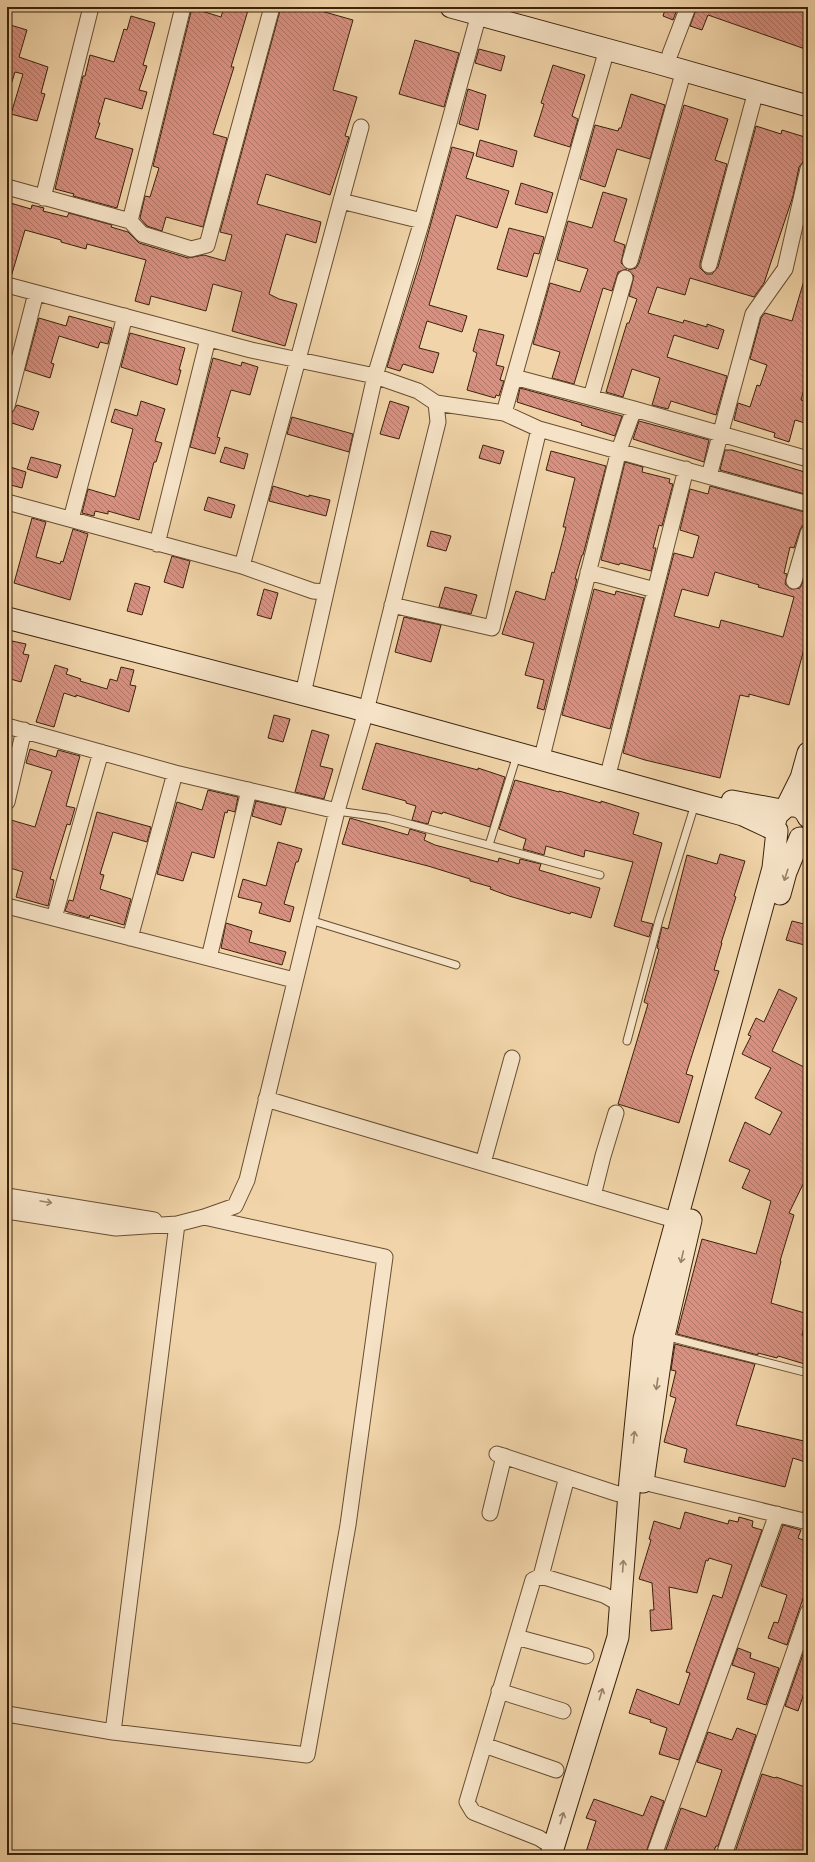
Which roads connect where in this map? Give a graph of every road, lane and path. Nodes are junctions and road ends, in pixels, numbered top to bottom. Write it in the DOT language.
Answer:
graph roads {
  1 [pos="91,7"];
  2 [pos="183,7"];
  3 [pos="272,7"];
  4 [pos="452,7"];
  5 [pos="688,7"];
  6 [pos="487,11"];
  7 [pos="607,49"];
  8 [pos="670,54"];
  9 [pos="684,70"];
  10 [pos="756,91"];
  11 [pos="808,93"];
  12 [pos="808,106"];
  13 [pos="361,127"];
  14 [pos="808,168"];
  15 [pos="7,187"];
  16 [pos="43,198"];
  17 [pos="342,201"];
  18 [pos="130,221"];
  19 [pos="422,221"];
  20 [pos="630,261"];
  21 [pos="709,265"];
  22 [pos="625,278"];
  23 [pos="7,285"];
  24 [pos="36,293"];
  25 [pos="125,316"];
  26 [pos="208,339"];
  27 [pos="297,360"];
  28 [pos="375,376"];
  29 [pos="514,376"];
  30 [pos="591,397"];
  31 [pos="436,403"];
  32 [pos="7,406"];
  33 [pos="634,409"];
  34 [pos="504,413"];
  35 [pos="539,428"];
  36 [pos="719,434"];
  37 [pos="619,450"];
  38 [pos="808,459"];
  39 [pos="686,469"];
  40 [pos="709,476"];
  41 [pos="7,502"];
  42 [pos="808,504"];
  43 [pos="71,519"];
  44 [pos="808,533"];
  45 [pos="156,544"];
  46 [pos="242,566"];
  47 [pos="588,572"];
  48 [pos="794,581"];
  49 [pos="655,590"];
  50 [pos="326,592"];
  51 [pos="392,606"];
  52 [pos="7,608"];
  53 [pos="7,618"];
  54 [pos="305,685"];
  55 [pos="367,706"];
  56 [pos="7,726"];
  57 [pos="24,730"];
  58 [pos="544,749"];
  59 [pos="101,752"];
  60 [pos="517,753"];
  61 [pos="808,753"];
  62 [pos="610,767"];
  63 [pos="175,773"];
  64 [pos="249,790"];
  65 [pos="7,802"];
  66 [pos="695,802"];
  67 [pos="784,808"];
  68 [pos="337,811"];
  69 [pos="806,824"];
  70 [pos="777,831"];
  71 [pos="489,845"];
  72 [pos="600,875"];
  73 [pos="7,906"];
  74 [pos="54,918"];
  75 [pos="310,920"];
  76 [pos="130,938"];
  77 [pos="209,958"];
  78 [pos="456,965"];
  79 [pos="294,980"];
  80 [pos="627,1041"];
  81 [pos="512,1058"];
  82 [pos="266,1099"];
  83 [pos="616,1113"];
  84 [pos="483,1163"];
  85 [pos="7,1196"];
  86 [pos="594,1196"];
  87 [pos="7,1211"];
  88 [pos="204,1217"];
  89 [pos="683,1222"];
  90 [pos="177,1224"];
  91 [pos="664,1336"];
  92 [pos="808,1373"];
  93 [pos="567,1477"];
  94 [pos="634,1486"];
  95 [pos="490,1513"];
  96 [pos="777,1514"];
  97 [pos="807,1517"];
  98 [pos="541,1576"];
  99 [pos="620,1604"];
  100 [pos="808,1612"];
  101 [pos="516,1636"];
  102 [pos="586,1656"];
  103 [pos="500,1691"];
  104 [pos="563,1711"];
  105 [pos="7,1714"];
  106 [pos="113,1732"];
  107 [pos="484,1745"];
  108 [pos="556,1770"];
  109 [pos="556,1852"];
  110 [pos="654,1855"];
  111 [pos="724,1855"];
  1 -- 16 [label="street"];
  2 -- 18 [label="street"];
  3 -- 18 [label="street"];
  4 -- 6 [label="street"];
  5 -- 8 [label="street"];
  6 -- 7 [label="street"];
  6 -- 8 [label="street"];
  6 -- 19 [label="street"];
  7 -- 9 [label="street"];
  7 -- 29 [label="street"];
  8 -- 11 [label="street"];
  9 -- 10 [label="street"];
  9 -- 20 [label="street"];
  10 -- 12 [label="street"];
  10 -- 21 [label="street"];
  13 -- 17 [label="street"];
  14 -- 36 [label="street"];
  15 -- 16 [label="street"];
  16 -- 18 [label="street"];
  17 -- 19 [label="street"];
  17 -- 27 [label="street"];
  19 -- 28 [label="street"];
  22 -- 30 [label="street"];
  23 -- 24 [label="street"];
  24 -- 25 [label="street"];
  24 -- 32 [label="street"];
  25 -- 26 [label="street"];
  25 -- 43 [label="street"];
  26 -- 27 [label="street"];
  26 -- 45 [label="street"];
  27 -- 28 [label="street"];
  27 -- 46 [label="street"];
  28 -- 31 [label="street"];
  28 -- 50 [label="street"];
  29 -- 30 [label="street"];
  29 -- 34 [label="street"];
  30 -- 33 [label="street"];
  31 -- 34 [label="street"];
  31 -- 51 [label="street"];
  33 -- 36 [label="street"];
  33 -- 37 [label="street"];
  34 -- 35 [label="street"];
  35 -- 37 [label="street"];
  35 -- 51 [label="street"];
  36 -- 38 [label="street"];
  36 -- 40 [label="street"];
  37 -- 39 [label="street"];
  37 -- 47 [label="street"];
  39 -- 40 [label="street"];
  39 -- 49 [label="street"];
  40 -- 42 [label="street"];
  41 -- 43 [label="street"];
  43 -- 45 [label="street"];
  44 -- 48 [label="street"];
  45 -- 46 [label="street"];
  46 -- 50 [label="street"];
  47 -- 49 [label="street"];
  47 -- 58 [label="street"];
  49 -- 62 [label="street"];
  50 -- 54 [label="street"];
  51 -- 55 [label="street"];
  52 -- 54 [label="street"];
  53 -- 55 [label="street"];
  54 -- 55 [label="street"];
  55 -- 58 [label="street"];
  55 -- 60 [label="street"];
  55 -- 68 [label="street"];
  56 -- 57 [label="street"];
  57 -- 59 [label="street"];
  57 -- 65 [label="street"];
  58 -- 62 [label="street"];
  59 -- 63 [label="street"];
  59 -- 74 [label="street"];
  60 -- 66 [label="street"];
  60 -- 71 [label="lane"];
  61 -- 67 [label="street"];
  62 -- 67 [label="street"];
  63 -- 64 [label="street"];
  63 -- 76 [label="street"];
  64 -- 68 [label="street"];
  64 -- 77 [label="street"];
  66 -- 70 [label="street"];
  66 -- 80 [label="lane"];
  67 -- 69 [label="street"];
  67 -- 70 [label="street"];
  68 -- 71 [label="lane"];
  68 -- 75 [label="street"];
  69 -- 70 [label="street"];
  69 -- 89 [label="street, one-way"];
  70 -- 89 [label="street"];
  71 -- 72 [label="lane"];
  73 -- 74 [label="street"];
  74 -- 76 [label="street"];
  75 -- 78 [label="lane"];
  75 -- 79 [label="street"];
  76 -- 77 [label="street"];
  77 -- 79 [label="street"];
  79 -- 82 [label="street"];
  81 -- 84 [label="street"];
  82 -- 84 [label="street"];
  82 -- 88 [label="street"];
  83 -- 86 [label="street"];
  84 -- 86 [label="street"];
  85 -- 90 [label="street, one-way"];
  86 -- 89 [label="street"];
  87 -- 90 [label="street"];
  88 -- 90 [label="street"];
  88 -- 106 [label="street"];
  89 -- 91 [label="street, one-way"];
  94 -- 89 [label="street, one-way"];
  90 -- 106 [label="street"];
  91 -- 92 [label="lane"];
  91 -- 94 [label="street, one-way"];
  93 -- 94 [label="street"];
  93 -- 95 [label="street"];
  93 -- 98 [label="street"];
  94 -- 96 [label="street"];
  99 -- 94 [label="street, one-way"];
  94 -- 109 [label="street"];
  96 -- 97 [label="street"];
  96 -- 110 [label="street"];
  98 -- 99 [label="street"];
  98 -- 101 [label="street"];
  109 -- 99 [label="street, one-way"];
  100 -- 111 [label="street"];
  101 -- 102 [label="street"];
  101 -- 103 [label="street"];
  103 -- 104 [label="street"];
  103 -- 107 [label="street"];
  105 -- 106 [label="street"];
  107 -- 108 [label="street"];
  107 -- 109 [label="street"];
}
